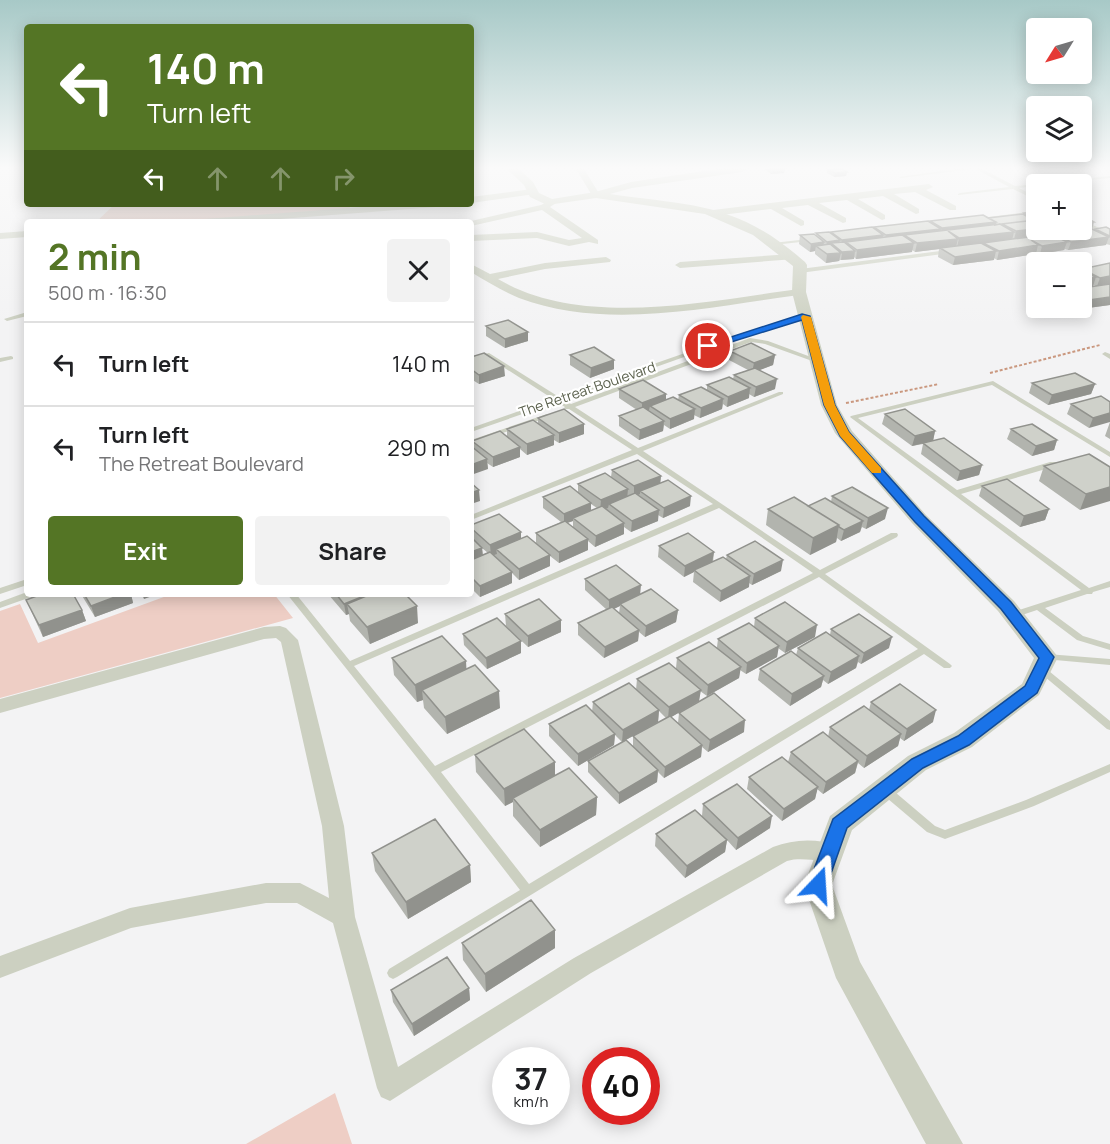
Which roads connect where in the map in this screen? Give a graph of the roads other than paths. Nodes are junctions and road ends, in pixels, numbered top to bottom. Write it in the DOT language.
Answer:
graph roads {
  1 [pos="570,222"];
  2 [pos="739,222"];
  3 [pos="1092,226"];
  4 [pos="1092,233"];
  5 [pos="24,234"];
  6 [pos="1107,234"];
  7 [pos="0,236"];
  8 [pos="474,238"];
  9 [pos="591,238"];
  10 [pos="814,239"];
  11 [pos="773,244"];
  12 [pos="953,251"];
  13 [pos="680,265"];
  14 [pos="474,269"];
  15 [pos="797,273"];
  16 [pos="488,278"];
  17 [pos="24,315"];
  18 [pos="806,316"];
  19 [pos="7,319"];
  20 [pos="474,357"];
  21 [pos="11,358"];
  22 [pos="0,360"];
  23 [pos="818,361"];
  24 [pos="781,393"];
  25 [pos="559,400"];
  26 [pos="571,407"];
  27 [pos="474,429"];
  28 [pos="474,441"];
  29 [pos="1102,450"];
  30 [pos="637,451"];
  31 [pos="1091,453"];
  32 [pos="1110,455"];
  33 [pos="1057,463"];
  34 [pos="955,493"];
  35 [pos="718,505"];
  36 [pos="474,517"];
  37 [pos="894,535"];
  38 [pos="818,572"];
  39 [pos="24,583"];
  40 [pos="1110,584"];
  41 [pos="0,591"];
  42 [pos="1089,592"];
  43 [pos="24,596"];
  44 [pos="293,597"];
  45 [pos="0,605"];
  46 [pos="1039,607"];
  47 [pos="1013,615"];
  48 [pos="1110,647"];
  49 [pos="925,649"];
  50 [pos="1110,662"];
  51 [pos="1044,663"];
  52 [pos="349,665"];
  53 [pos="947,666"];
  54 [pos="0,706"];
  55 [pos="1110,726"];
  56 [pos="1110,768"];
  57 [pos="434,771"];
  58 [pos="883,789"];
  59 [pos="830,852"];
  60 [pos="528,891"];
  61 [pos="343,917"];
  62 [pos="0,967"];
  63 [pos="393,973"];
  64 [pos="945,1144"];
  1 -- 9 [label="street"];
  2 -- 11 [label="street"];
  3 -- 6 [label="lane"];
  4 -- 6 [label="lane"];
  5 -- 7 [label="street"];
  8 -- 9 [label="street"];
  9 -- 16 [label="street"];
  10 -- 11 [label="lane"];
  11 -- 15 [label="street"];
  12 -- 15 [label="lane"];
  13 -- 15 [label="street"];
  14 -- 16 [label="street"];
  15 -- 16 [label="street"];
  15 -- 18 [label="street"];
  17 -- 19 [label="lane"];
  18 -- 23 [label="street"];
  18 -- 25 [label="lane, The Retreat Boulevard"];
  20 -- 25 [label="lane"];
  21 -- 22 [label="lane"];
  23 -- 26 [label="lane"];
  23 -- 47 [label="street"];
  24 -- 30 [label="lane"];
  25 -- 26 [label="lane"];
  25 -- 27 [label="lane, The Retreat Boulevard"];
  26 -- 28 [label="lane"];
  26 -- 30 [label="lane"];
  29 -- 31 [label="lane"];
  29 -- 32 [label="lane"];
  29 -- 34 [label="lane"];
  30 -- 35 [label="lane"];
  30 -- 36 [label="lane"];
  33 -- 34 [label="lane"];
  34 -- 42 [label="lane"];
  35 -- 38 [label="lane"];
  35 -- 52 [label="lane"];
  37 -- 38 [label="lane"];
  38 -- 49 [label="lane"];
  38 -- 57 [label="lane"];
  39 -- 41 [label="lane"];
  40 -- 42 [label="lane"];
  42 -- 46 [label="lane"];
  43 -- 45 [label="lane"];
  44 -- 52 [label="lane"];
  46 -- 47 [label="lane"];
  46 -- 48 [label="lane"];
  47 -- 51 [label="street"];
  49 -- 53 [label="lane"];
  49 -- 60 [label="lane"];
  50 -- 51 [label="lane"];
  51 -- 55 [label="lane"];
  51 -- 58 [label="street"];
  52 -- 57 [label="lane"];
  54 -- 61 [label="street"];
  56 -- 58 [label="lane"];
  57 -- 60 [label="lane"];
  58 -- 59 [label="street"];
  59 -- 61 [label="street"];
  59 -- 64 [label="street"];
  60 -- 63 [label="lane"];
  61 -- 62 [label="street"];
}
